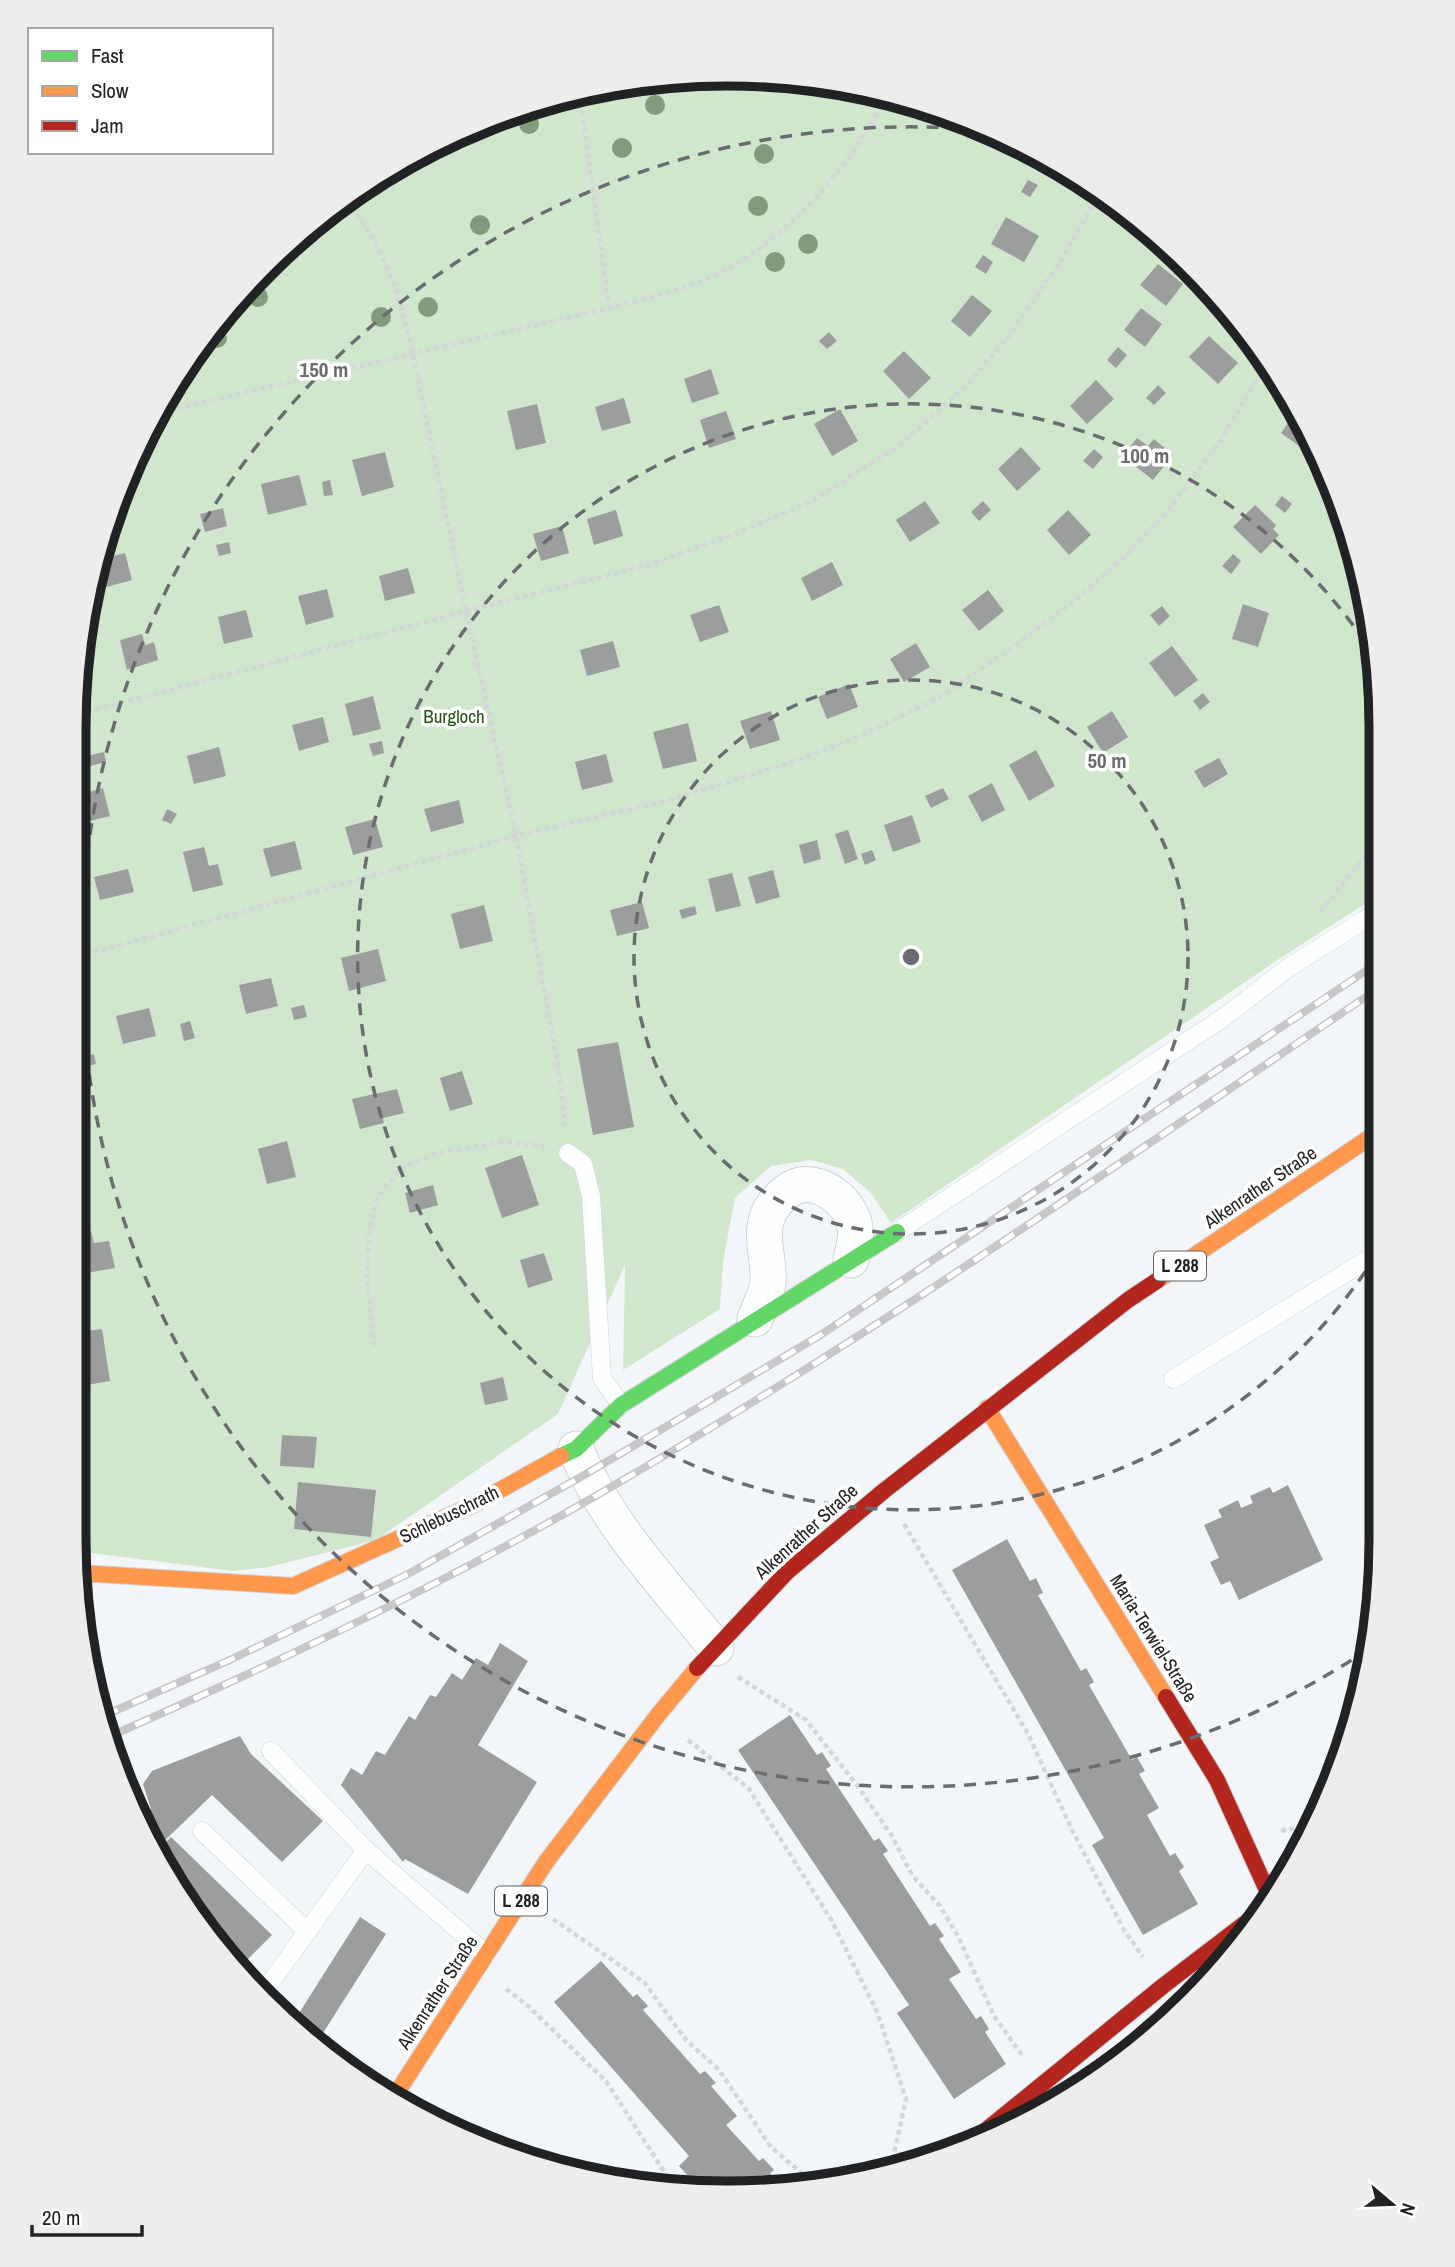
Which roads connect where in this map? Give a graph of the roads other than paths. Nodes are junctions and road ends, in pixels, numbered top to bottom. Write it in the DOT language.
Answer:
graph roads {
  1 [pos="1369,918"];
  2 [pos="1369,1138"];
  3 [pos="568,1153"];
  4 [pos="897,1232"];
  5 [pos="1369,1258"];
  6 [pos="851,1260"];
  7 [pos="755,1319"];
  8 [pos="1173,1379"];
  9 [pos="621,1405"];
  10 [pos="987,1408"];
  11 [pos="576,1449"];
  12 [pos="87,1573"];
  13 [pos="711,1653"];
  14 [pos="271,1751"];
  15 [pos="202,1831"];
  16 [pos="366,1850"];
  17 [pos="1266,1888"];
  18 [pos="1238,1929"];
  19 [pos="307,1931"];
  20 [pos="486,1954"];
  21 [pos="268,1986"];
  22 [pos="399,2090"];
  23 [pos="997,2121"];
  1 -- 4 [label="lane"];
  2 -- 10 [label="street, Alkenrather Straße / L 288"];
  3 -- 9 [label="lane"];
  4 -- 6 [label="street, Schlebuschrath"];
  5 -- 8 [label="lane"];
  6 -- 7 [label="street, Schlebuschrath"];
  6 -- 7 [label="street"];
  7 -- 9 [label="street, Schlebuschrath"];
  9 -- 11 [label="street, Schlebuschrath"];
  10 -- 13 [label="street, Alkenrather Straße / L 288"];
  10 -- 17 [label="street, Maria-Terwiel-Straße"];
  11 -- 12 [label="street, Schlebuschrath"];
  11 -- 13 [label="street"];
  13 -- 20 [label="street, Alkenrather Straße / L 288"];
  14 -- 16 [label="lane"];
  15 -- 19 [label="lane"];
  16 -- 19 [label="lane"];
  16 -- 20 [label="lane"];
  18 -- 23 [label="street"];
  19 -- 21 [label="lane"];
  20 -- 22 [label="street, Alkenrather Straße / L 288"];
}
